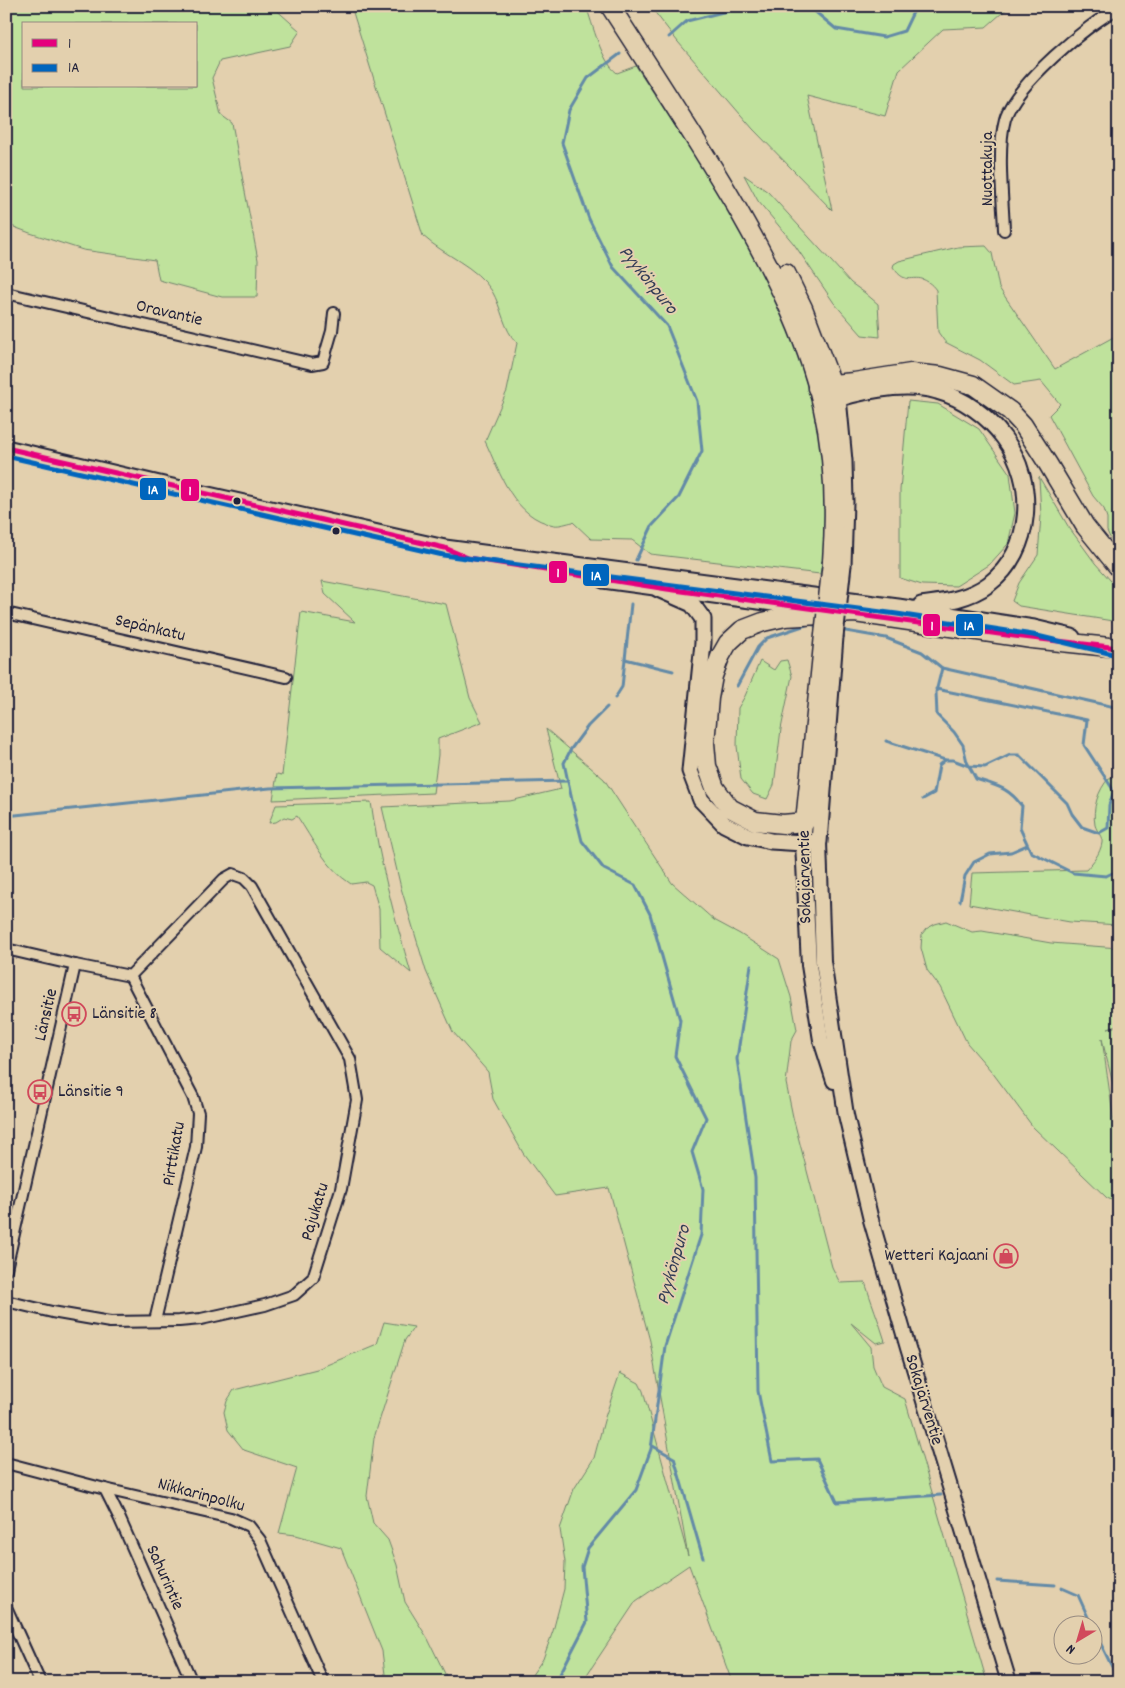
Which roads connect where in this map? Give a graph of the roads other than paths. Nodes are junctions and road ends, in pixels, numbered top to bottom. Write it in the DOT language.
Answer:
graph roads {
  1 [pos="610,6"];
  2 [pos="1119,8"];
  3 [pos="1004,230"];
  4 [pos="6,293"];
  5 [pos="334,312"];
  6 [pos="827,393"];
  7 [pos="6,448"];
  8 [pos="445,548"];
  9 [pos="1119,568"];
  10 [pos="658,589"];
  11 [pos="898,608"];
  12 [pos="6,613"];
  13 [pos="855,614"];
  14 [pos="1117,648"];
  15 [pos="286,677"];
  16 [pos="812,824"];
  17 [pos="819,842"];
  18 [pos="803,843"];
  19 [pos="6,948"];
  20 [pos="75,965"];
  21 [pos="130,976"];
  22 [pos="846,1115"];
  23 [pos="6,1268"];
  24 [pos="6,1301"];
  25 [pos="155,1321"];
  26 [pos="6,1462"];
  27 [pos="105,1489"];
  28 [pos="6,1607"];
  29 [pos="40,1682"];
  30 [pos="192,1682"];
  31 [pos="323,1682"];
  32 [pos="1009,1682"];
  1 -- 6 [label="highway, Sokajärventie"];
  2 -- 3 [label="street, Nuottakuja"];
  4 -- 5 [label="street, Oravantie"];
  6 -- 9 [label="highway"];
  6 -- 11 [label="main road"];
  6 -- 16 [label="highway, Sokajärventie, bridge"];
  7 -- 8 [label="main road"];
  8 -- 10 [label="main road"];
  8 -- 11 [label="main road"];
  10 -- 13 [label="main road"];
  10 -- 18 [label="main road"];
  11 -- 14 [label="main road"];
  12 -- 15 [label="street, Sepänkatu"];
  13 -- 14 [label="highway"];
  13 -- 16 [label="highway"];
  16 -- 17 [label="main road, Sokajärventie"];
  16 -- 18 [label="street, Sokajärventie"];
  17 -- 18 [label="main road"];
  17 -- 22 [label="street, Sokajärventie"];
  18 -- 22 [label="street, Sokajärventie"];
  19 -- 20 [label="street"];
  20 -- 21 [label="street"];
  20 -- 23 [label="street, Länsitie"];
  21 -- 25 [label="street, Pirttikatu"];
  21 -- 25 [label="street, Pajukatu"];
  22 -- 32 [label="street, Sokajärventie"];
  24 -- 25 [label="street, Pajukatu"];
  26 -- 27 [label="street, Nikkarinpolku"];
  27 -- 30 [label="street, Sahurintie"];
  27 -- 31 [label="street, Nikkarinpolku"];
  28 -- 29 [label="street"];
}
